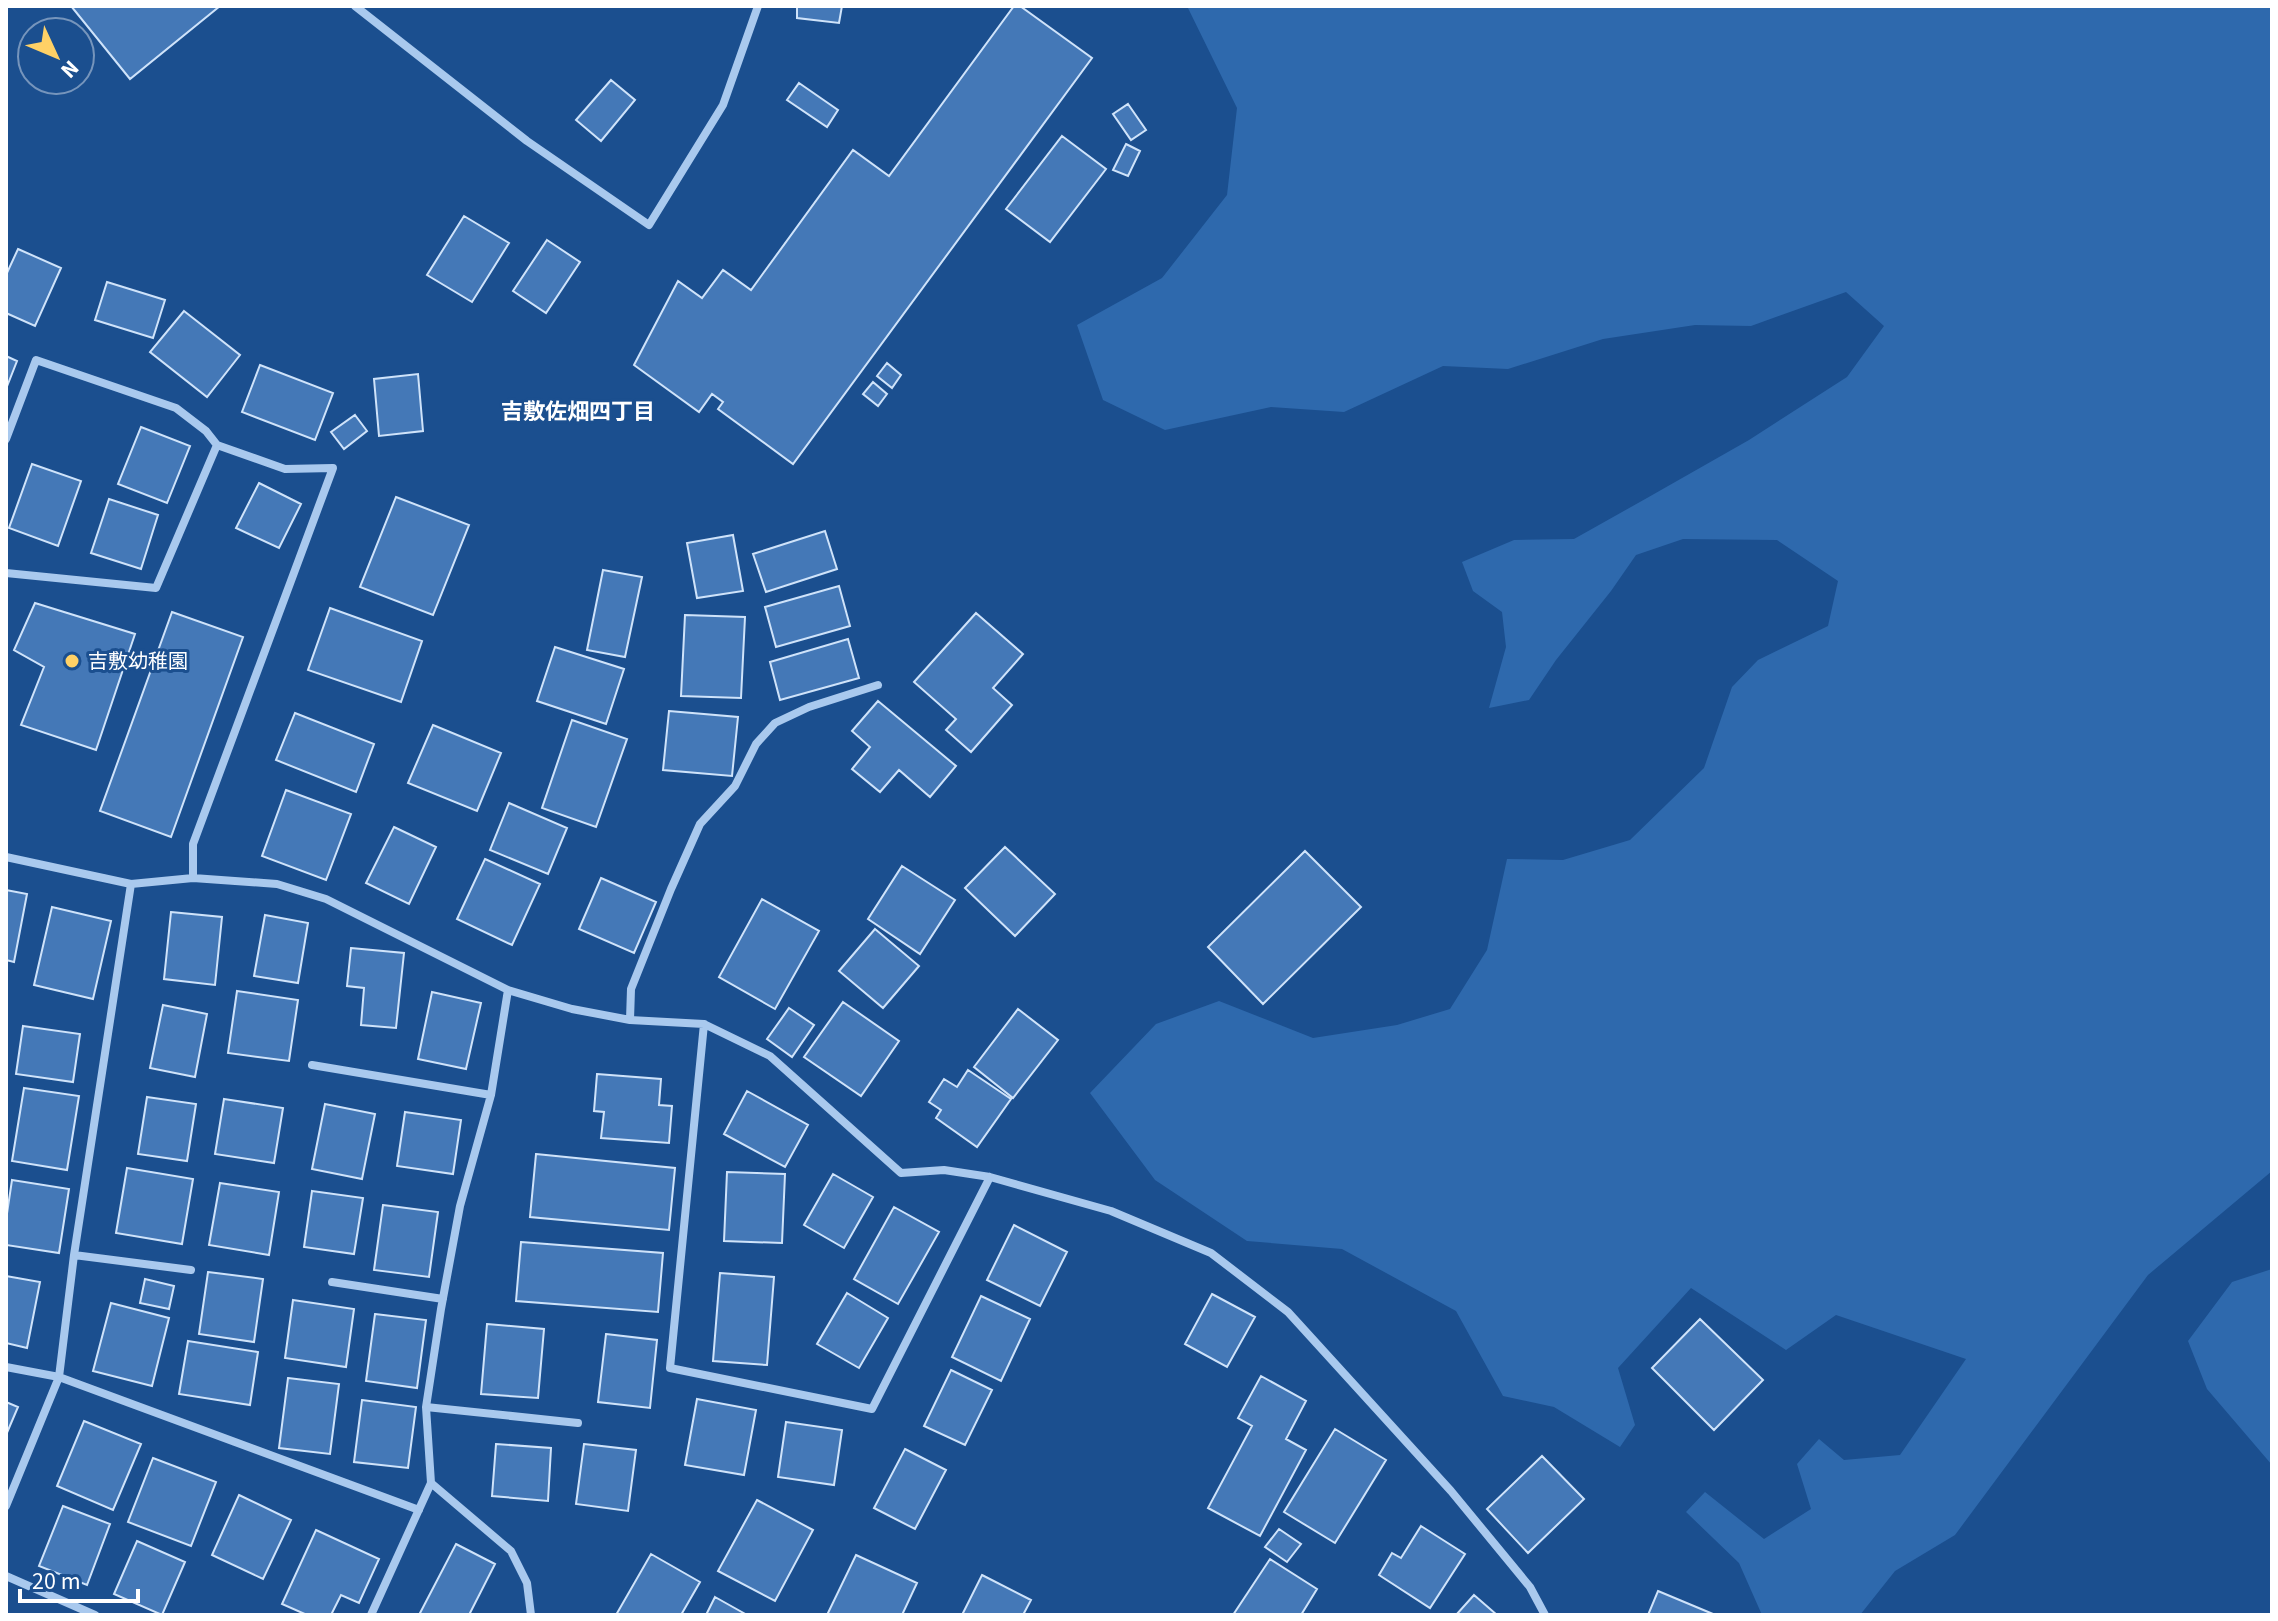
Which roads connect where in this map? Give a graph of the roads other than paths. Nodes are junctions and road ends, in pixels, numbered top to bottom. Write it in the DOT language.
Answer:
graph roads {
  1 [pos="355,6"];
  2 [pos="758,6"];
  3 [pos="6,439"];
  4 [pos="217,445"];
  5 [pos="6,573"];
  6 [pos="878,685"];
  7 [pos="6,857"];
  8 [pos="193,878"];
  9 [pos="131,884"];
  10 [pos="508,990"];
  11 [pos="630,1020"];
  12 [pos="704,1024"];
  13 [pos="312,1065"];
  14 [pos="491,1095"];
  15 [pos="990,1177"];
  16 [pos="74,1255"];
  17 [pos="191,1270"];
  18 [pos="332,1282"];
  19 [pos="443,1299"];
  20 [pos="6,1367"];
  21 [pos="59,1377"];
  22 [pos="426,1407"];
  23 [pos="578,1423"];
  24 [pos="431,1483"];
  25 [pos="6,1506"];
  26 [pos="419,1510"];
  27 [pos="6,1576"];
  28 [pos="95,1615"];
  29 [pos="371,1615"];
  30 [pos="531,1615"];
  31 [pos="1545,1615"];
  1 -- 2 [label="street"];
  3 -- 4 [label="street"];
  4 -- 5 [label="street"];
  4 -- 8 [label="street"];
  6 -- 11 [label="street"];
  7 -- 9 [label="street"];
  8 -- 9 [label="street"];
  8 -- 10 [label="street"];
  9 -- 16 [label="street"];
  10 -- 11 [label="street"];
  10 -- 14 [label="street"];
  11 -- 12 [label="street"];
  12 -- 15 [label="street"];
  12 -- 15 [label="street"];
  13 -- 14 [label="street"];
  14 -- 19 [label="street"];
  15 -- 31 [label="street"];
  16 -- 17 [label="street"];
  16 -- 21 [label="street"];
  18 -- 19 [label="street"];
  19 -- 22 [label="street"];
  20 -- 21 [label="street"];
  21 -- 25 [label="street"];
  21 -- 26 [label="street"];
  22 -- 23 [label="street"];
  22 -- 24 [label="street"];
  24 -- 26 [label="street"];
  24 -- 30 [label="street"];
  26 -- 29 [label="street"];
  27 -- 28 [label="street"];
}
